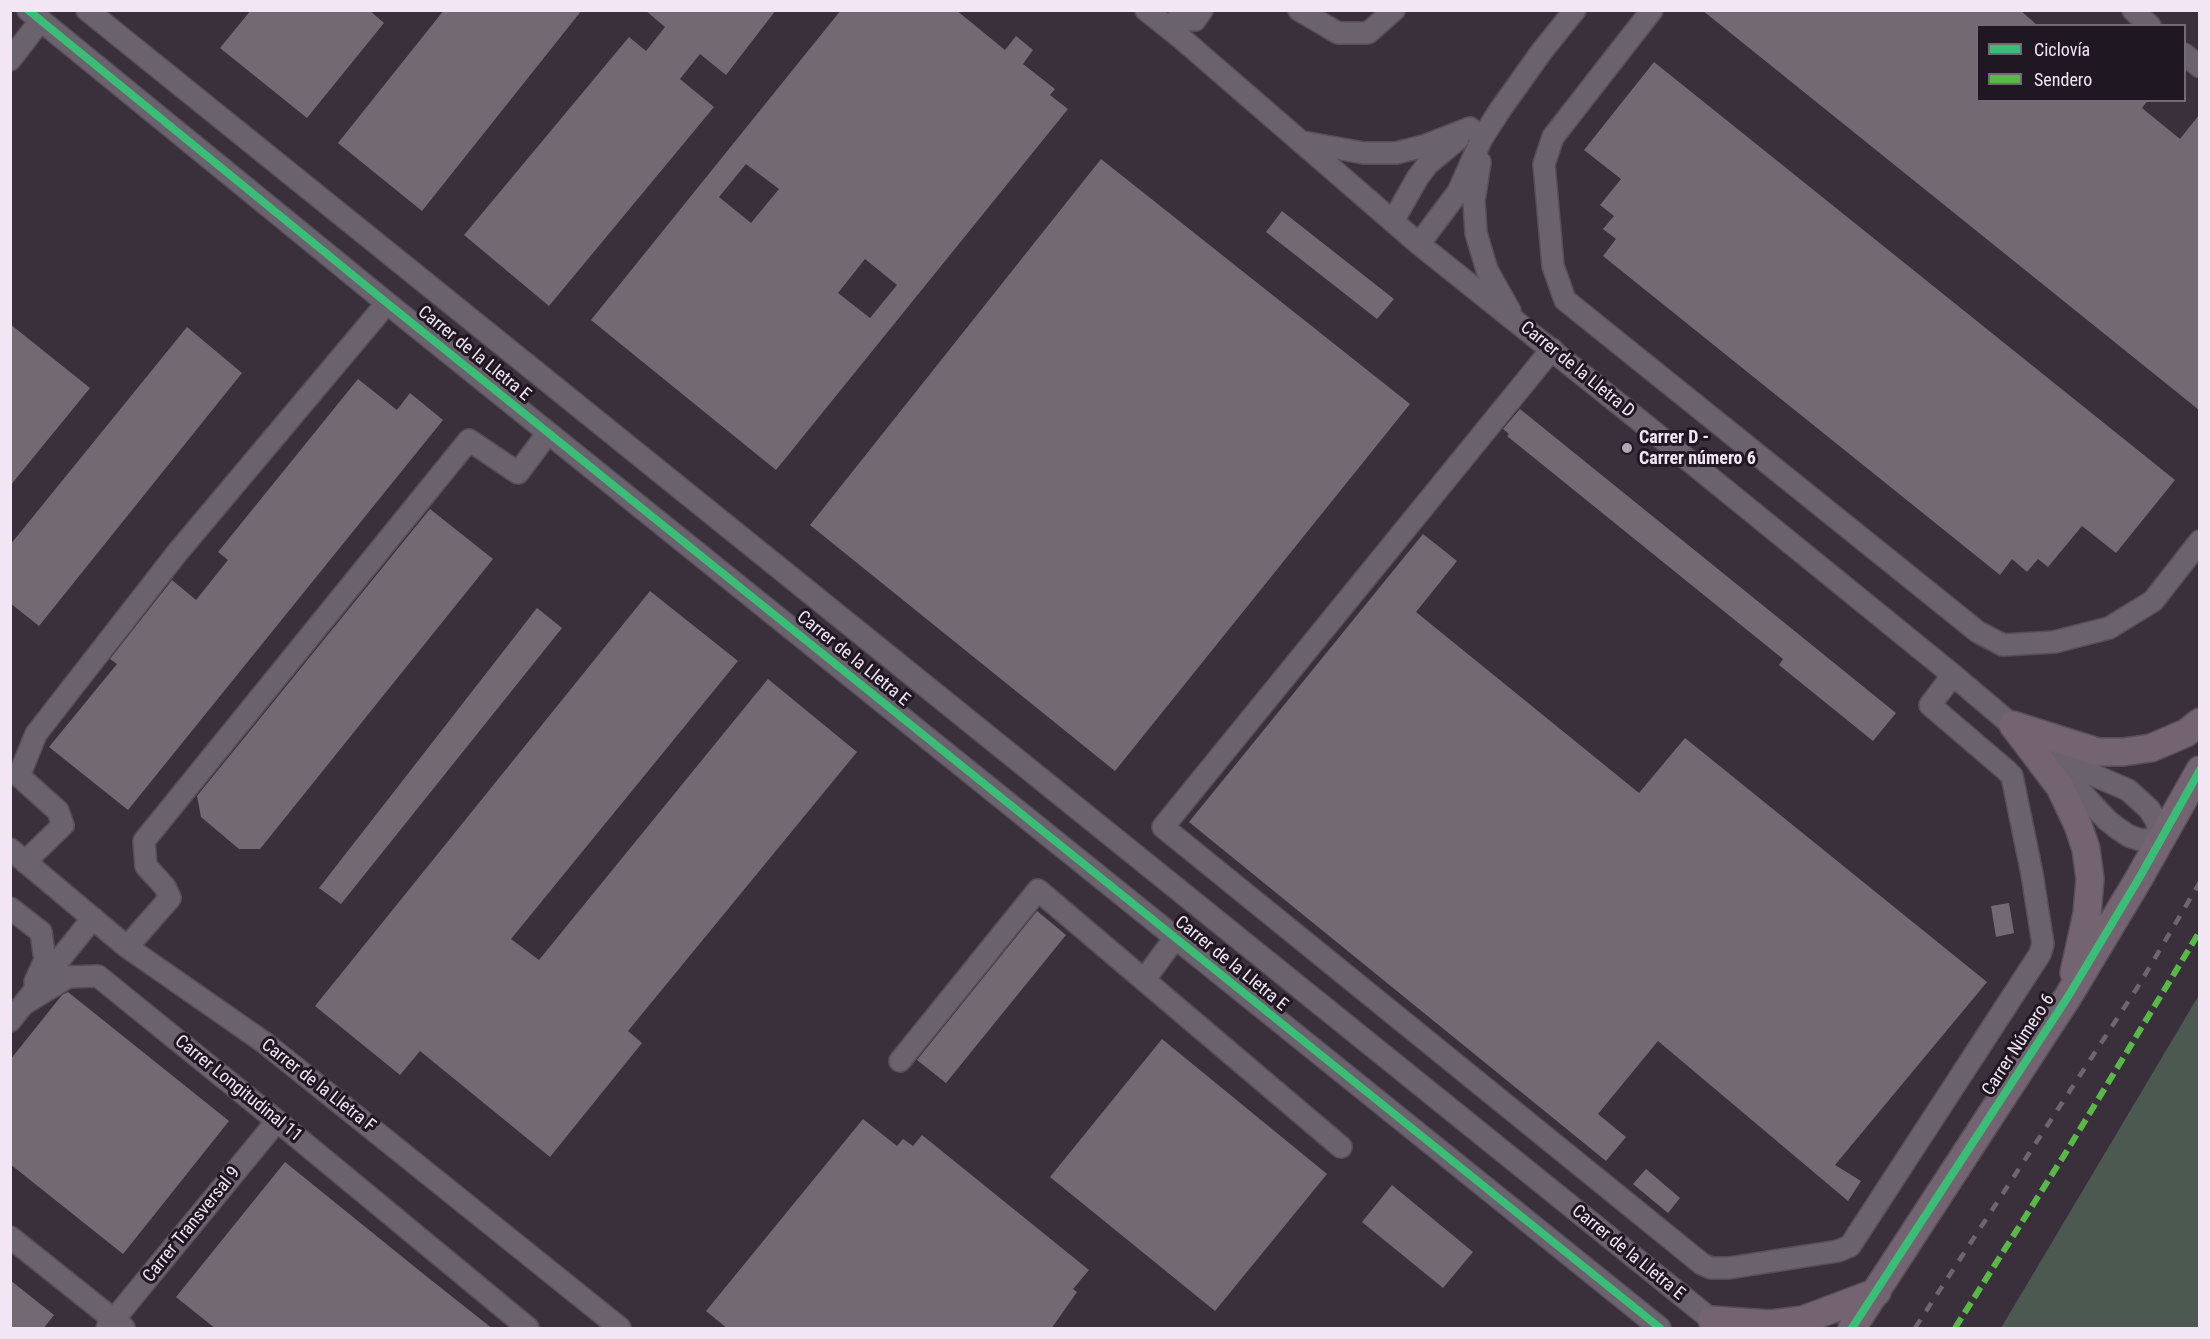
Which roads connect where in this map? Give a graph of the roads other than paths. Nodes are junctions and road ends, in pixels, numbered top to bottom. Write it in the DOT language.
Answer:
graph roads {
  1 [pos="87,10"];
  2 [pos="1146,10"];
  3 [pos="1202,10"];
  4 [pos="1299,10"];
  5 [pos="1394,10"];
  6 [pos="1575,10"];
  7 [pos="1652,10"];
  8 [pos="2133,10"];
  9 [pos="34,15"];
  10 [pos="1174,19"];
  11 [pos="2148,24"];
  12 [pos="2186,56"];
  13 [pos="10,60"];
  14 [pos="2199,67"];
  15 [pos="1476,133"];
  16 [pos="1302,142"];
  17 [pos="1393,220"];
  18 [pos="1419,244"];
  19 [pos="387,303"];
  20 [pos="1515,320"];
  21 [pos="1552,349"];
  22 [pos="548,433"];
  23 [pos="2199,541"];
  24 [pos="1953,675"];
  25 [pos="2199,722"];
  26 [pos="2013,725"];
  27 [pos="2199,770"];
  28 [pos="2161,838"];
  29 [pos="18,856"];
  30 [pos="10,908"];
  31 [pos="93,918"];
  32 [pos="1175,938"];
  33 [pos="127,947"];
  34 [pos="1144,980"];
  35 [pos="2069,996"];
  36 [pos="24,1004"];
  37 [pos="10,1022"];
  38 [pos="900,1061"];
  39 [pos="277,1121"];
  40 [pos="1341,1147"];
  41 [pos="10,1238"];
  42 [pos="1877,1292"];
  43 [pos="1717,1324"];
  44 [pos="115,1326"];
  45 [pos="528,1329"];
  46 [pos="620,1329"];
  47 [pos="1660,1329"];
  48 [pos="1852,1329"];
  1 -- 43 [label="street, Carrer de la Lletra E"];
  2 -- 10 [label="street, Carrer de la Lletra D"];
  3 -- 10 [label="street"];
  4 -- 5 [label="street"];
  6 -- 15 [label="street"];
  7 -- 23 [label="street"];
  8 -- 11 [label="street"];
  9 -- 13 [label="street"];
  9 -- 19 [label="street, Carrer de la Lletra E"];
  10 -- 16 [label="street, Carrer de la Lletra D"];
  12 -- 14 [label="street"];
  15 -- 16 [label="street"];
  15 -- 17 [label="street"];
  15 -- 18 [label="street"];
  15 -- 20 [label="street"];
  16 -- 17 [label="street, Carrer de la Lletra D"];
  17 -- 18 [label="street, Carrer de la Lletra D"];
  18 -- 20 [label="street, Carrer de la Lletra D"];
  19 -- 22 [label="street, Carrer de la Lletra E"];
  19 -- 29 [label="street"];
  20 -- 21 [label="street, Carrer de la Lletra D"];
  21 -- 24 [label="street, Carrer de la Lletra D"];
  21 -- 24 [label="street"];
  22 -- 32 [label="street, Carrer de la Lletra E"];
  22 -- 33 [label="street"];
  24 -- 26 [label="street, Carrer de la Lletra D"];
  25 -- 26 [label="main road"];
  26 -- 28 [label="street"];
  26 -- 28 [label="street"];
  26 -- 35 [label="main road"];
  27 -- 28 [label="main road, Carrer Número 6"];
  28 -- 35 [label="main road, Carrer Número 6"];
  29 -- 31 [label="street, Carrer de la Lletra F"];
  30 -- 36 [label="street"];
  31 -- 33 [label="street, Carrer de la Lletra F"];
  31 -- 36 [label="street"];
  32 -- 34 [label="street"];
  32 -- 47 [label="street, Carrer de la Lletra E"];
  33 -- 46 [label="street, Carrer de la Lletra F"];
  34 -- 38 [label="street"];
  34 -- 40 [label="street"];
  35 -- 42 [label="main road, Carrer Número 6"];
  36 -- 37 [label="street"];
  36 -- 39 [label="street, Carrer Longitudinal 11"];
  39 -- 44 [label="street, Carrer Transversal 9"];
  39 -- 45 [label="street, Carrer Longitudinal 11"];
  41 -- 44 [label="street"];
  42 -- 43 [label="main road"];
  42 -- 48 [label="main road, Carrer Número 6"];
}
